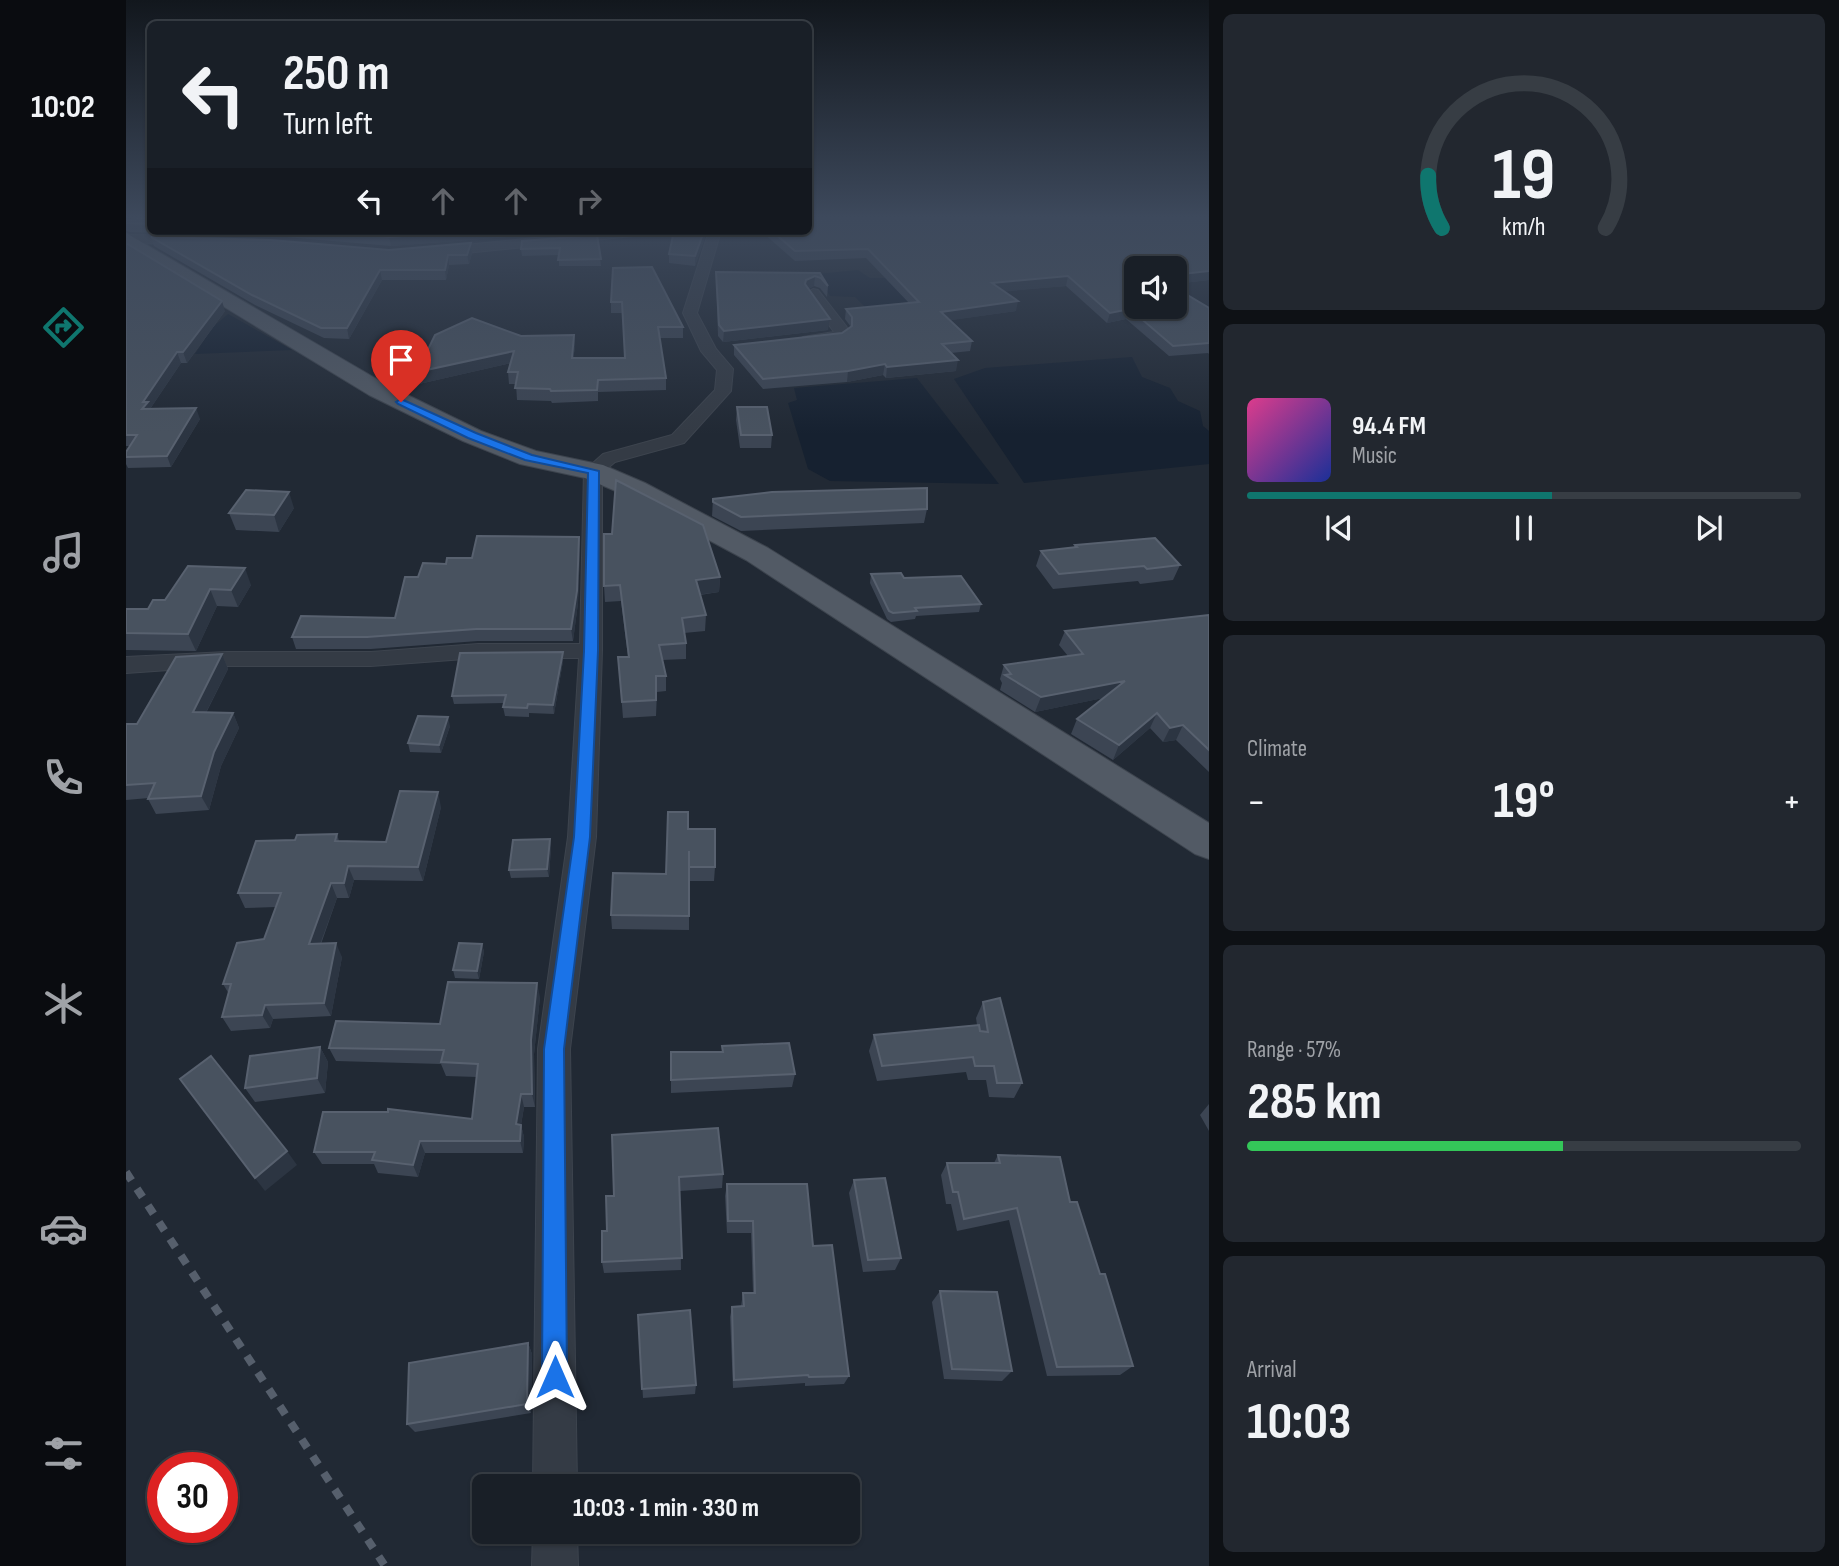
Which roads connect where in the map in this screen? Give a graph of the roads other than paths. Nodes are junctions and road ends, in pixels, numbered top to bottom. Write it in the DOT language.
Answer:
graph roads {
  1 [pos="208,288"];
  2 [pos="698,288"];
  3 [pos="813,293"];
  4 [pos="791,342"];
  5 [pos="730,349"];
  6 [pos="709,351"];
  7 [pos="593,471"];
  8 [pos="591,651"];
  9 [pos="126,665"];
  10 [pos="1209,843"];
  11 [pos="555,1474"];
  12 [pos="555,1544"];
  13 [pos="555,1566"];
  1 -- 7 [label="main road"];
  2 -- 6 [label="street"];
  3 -- 4 [label="street"];
  5 -- 6 [label="street"];
  6 -- 7 [label="street"];
  7 -- 8 [label="street"];
  7 -- 10 [label="main road"];
  8 -- 9 [label="street"];
  8 -- 11 [label="street"];
  12 -- 13 [label="street"];
}
